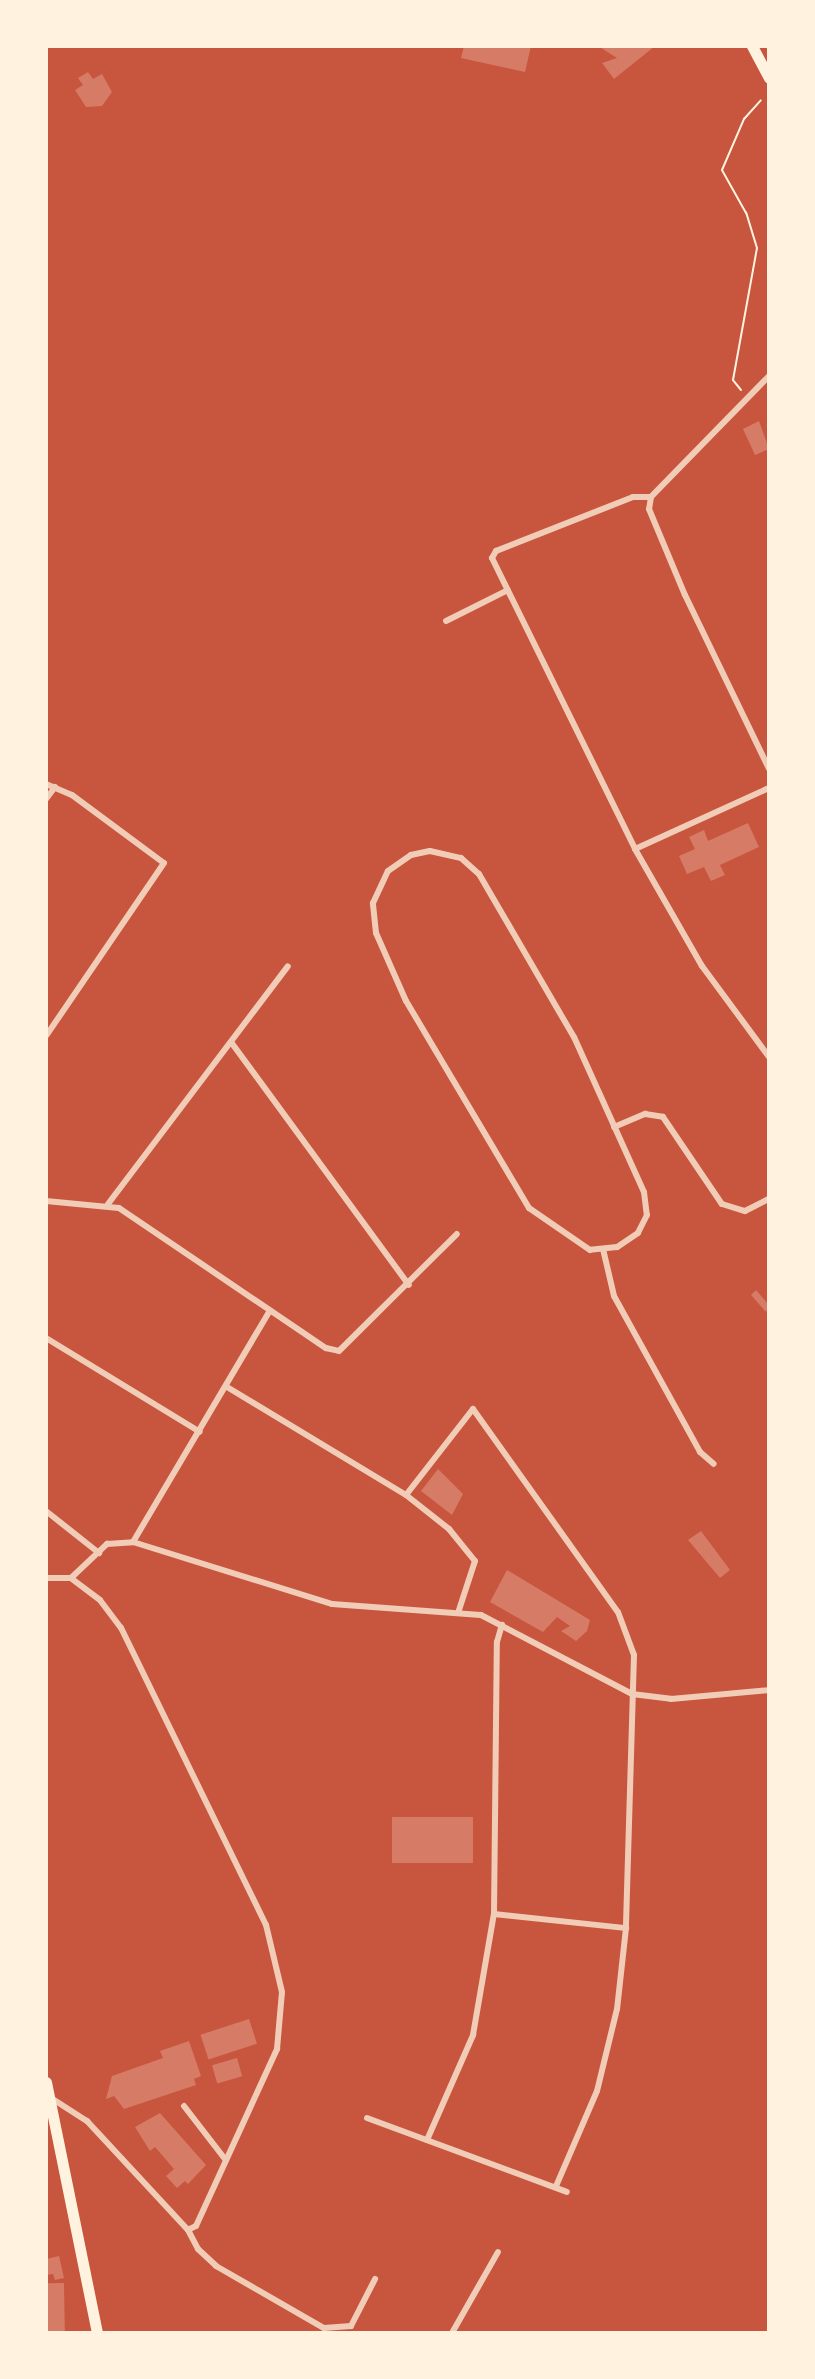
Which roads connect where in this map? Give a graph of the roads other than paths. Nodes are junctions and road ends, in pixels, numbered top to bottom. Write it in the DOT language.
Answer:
graph roads {
  1 [pos="752,46"];
  2 [pos="769,78"];
  3 [pos="769,376"];
  4 [pos="651,497"];
  5 [pos="508,590"];
  6 [pos="446,621"];
  7 [pos="769,769"];
  8 [pos="46,784"];
  9 [pos="55,787"];
  10 [pos="769,788"];
  11 [pos="46,799"];
  12 [pos="635,849"];
  13 [pos="288,966"];
  14 [pos="46,1036"];
  15 [pos="231,1042"];
  16 [pos="769,1057"];
  17 [pos="614,1127"];
  18 [pos="769,1199"];
  19 [pos="46,1201"];
  20 [pos="108,1204"];
  21 [pos="457,1234"];
  22 [pos="603,1249"];
  23 [pos="409,1285"];
  24 [pos="270,1310"];
  25 [pos="46,1338"];
  26 [pos="227,1387"];
  27 [pos="200,1432"];
  28 [pos="714,1464"];
  29 [pos="406,1495"];
  30 [pos="46,1511"];
  31 [pos="133,1542"];
  32 [pos="99,1553"];
  33 [pos="46,1578"];
  34 [pos="71,1578"];
  35 [pos="459,1610"];
  36 [pos="502,1625"];
  37 [pos="769,1690"];
  38 [pos="632,1694"];
  39 [pos="494,1914"];
  40 [pos="626,1928"];
  41 [pos="46,2082"];
  42 [pos="49,2098"];
  43 [pos="184,2106"];
  44 [pos="367,2118"];
  45 [pos="427,2140"];
  46 [pos="225,2159"];
  47 [pos="556,2186"];
  48 [pos="567,2192"];
  49 [pos="188,2230"];
  50 [pos="498,2252"];
  51 [pos="375,2279"];
  52 [pos="97,2333"];
  53 [pos="452,2333"];
  1 -- 2 [label="highway"];
  3 -- 4 [label="street"];
  4 -- 5 [label="street"];
  4 -- 7 [label="street"];
  5 -- 6 [label="street"];
  5 -- 12 [label="street"];
  8 -- 9 [label="street"];
  9 -- 11 [label="street"];
  9 -- 14 [label="street"];
  10 -- 12 [label="street"];
  12 -- 16 [label="street"];
  13 -- 15 [label="street"];
  15 -- 20 [label="street"];
  15 -- 23 [label="street"];
  17 -- 18 [label="street"];
  17 -- 22 [label="street"];
  17 -- 22 [label="street"];
  19 -- 20 [label="street"];
  20 -- 24 [label="street"];
  21 -- 23 [label="street"];
  22 -- 28 [label="street"];
  23 -- 24 [label="street"];
  24 -- 26 [label="street"];
  25 -- 27 [label="street"];
  26 -- 27 [label="street"];
  26 -- 29 [label="street"];
  27 -- 31 [label="street"];
  29 -- 35 [label="street"];
  29 -- 38 [label="street"];
  30 -- 32 [label="street"];
  31 -- 32 [label="street"];
  31 -- 35 [label="street"];
  32 -- 34 [label="street"];
  33 -- 34 [label="street"];
  34 -- 46 [label="street"];
  35 -- 36 [label="street"];
  36 -- 38 [label="street"];
  36 -- 39 [label="street"];
  37 -- 38 [label="street"];
  38 -- 40 [label="street"];
  39 -- 40 [label="street"];
  39 -- 45 [label="street"];
  40 -- 47 [label="street"];
  41 -- 42 [label="highway"];
  42 -- 49 [label="street"];
  42 -- 52 [label="highway"];
  43 -- 46 [label="street"];
  44 -- 45 [label="street"];
  45 -- 47 [label="street"];
  46 -- 49 [label="street"];
  47 -- 48 [label="street"];
  49 -- 51 [label="street"];
  50 -- 53 [label="street"];
}
